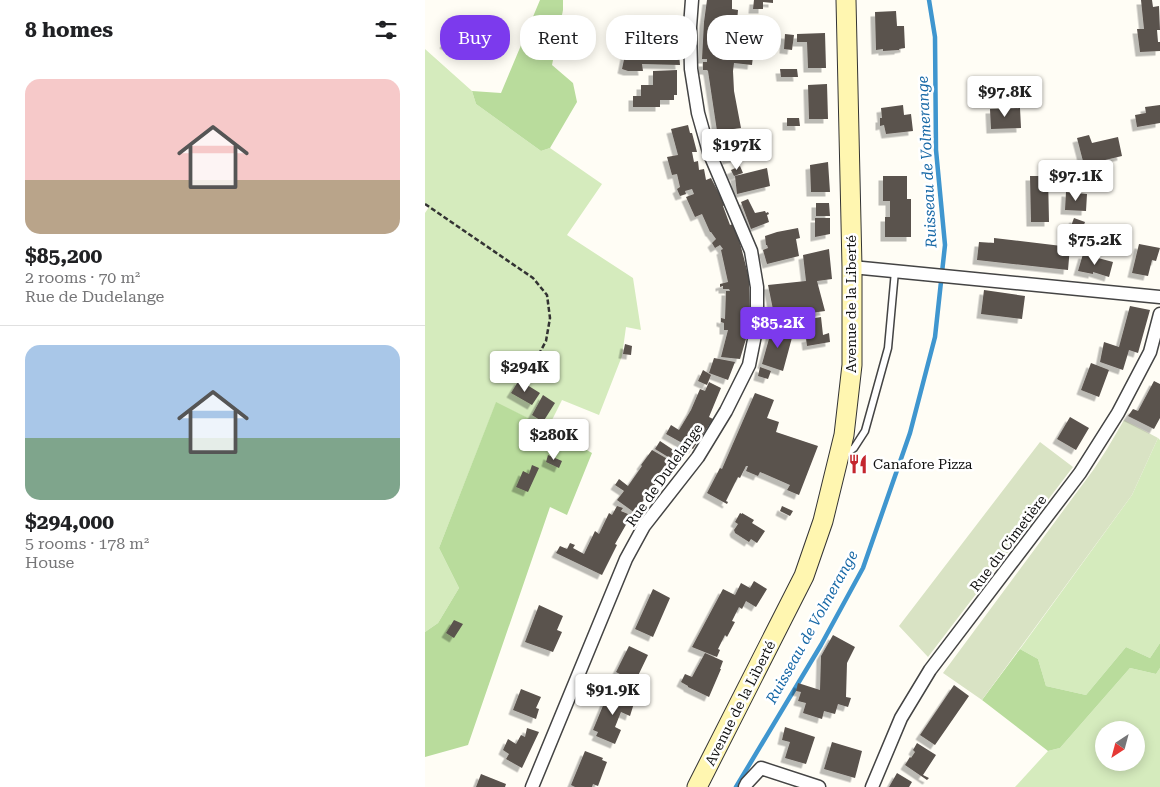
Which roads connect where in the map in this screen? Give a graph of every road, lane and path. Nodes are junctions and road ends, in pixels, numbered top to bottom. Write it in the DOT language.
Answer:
graph roads {
  1 [pos="692,0"];
  2 [pos="846,0"];
  3 [pos="425,204"];
  4 [pos="852,266"];
  5 [pos="895,271"];
  6 [pos="1160,297"];
  7 [pos="1160,314"];
  8 [pos="527,376"];
  9 [pos="838,460"];
  10 [pos="532,787"];
  11 [pos="697,787"];
  12 [pos="745,787"];
  13 [pos="819,787"];
  14 [pos="872,787"];
  1 -- 10 [label="street, Rue de Dudelange"];
  2 -- 4 [label="main road, Avenue de la Liberté"];
  3 -- 8 [label="path"];
  4 -- 5 [label="street"];
  4 -- 9 [label="main road, Avenue de la Liberté"];
  5 -- 6 [label="street"];
  5 -- 9 [label="lane"];
  7 -- 14 [label="street, Rue du Cimetière"];
  9 -- 11 [label="main road, Avenue de la Liberté"];
  12 -- 13 [label="street"];
}
